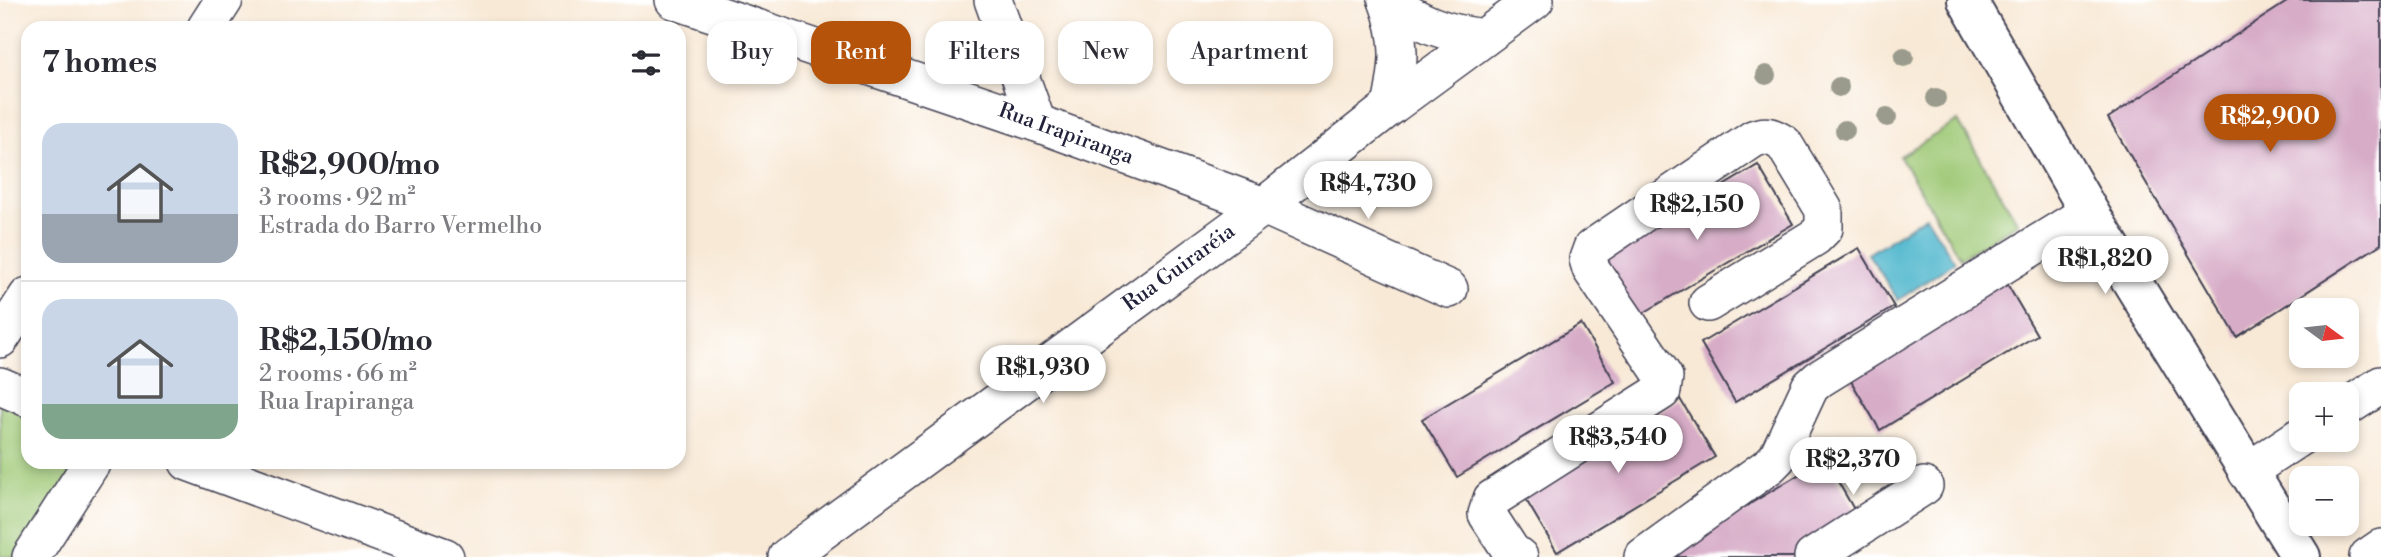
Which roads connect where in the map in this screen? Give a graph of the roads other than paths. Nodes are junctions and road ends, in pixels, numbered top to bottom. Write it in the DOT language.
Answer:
graph roads {
  1 [pos="224,0"];
  2 [pos="674,0"];
  3 [pos="993,0"];
  4 [pos="1387,0"];
  5 [pos="1535,0"];
  6 [pos="1967,0"];
  7 [pos="210,21"];
  8 [pos="1483,38"];
  9 [pos="1391,106"];
  10 [pos="1037,123"];
  11 [pos="1264,206"];
  12 [pos="2089,212"];
  13 [pos="1449,289"];
  14 [pos="1709,303"];
  15 [pos="21,307"];
  16 [pos="0,339"];
  17 [pos="2381,385"];
  18 [pos="0,386"];
  19 [pos="21,395"];
  20 [pos="2359,399"];
  21 [pos="2289,444"];
  22 [pos="87,469"];
  23 [pos="207,469"];
  24 [pos="2247,472"];
  25 [pos="1924,486"];
  26 [pos="2381,548"];
  27 [pos="800,554"];
  28 [pos="30,557"];
  29 [pos="445,557"];
  30 [pos="1519,557"];
  31 [pos="1643,557"];
  32 [pos="1813,557"];
  33 [pos="2301,557"];
  34 [pos="2368,557"];
  1 -- 7 [label="street"];
  2 -- 10 [label="street, Rua Irapiranga"];
  3 -- 10 [label="street"];
  4 -- 8 [label="street"];
  4 -- 9 [label="street"];
  5 -- 8 [label="street, Rua Guiraréia"];
  6 -- 12 [label="main road"];
  8 -- 9 [label="street, Rua Guiraréia"];
  9 -- 11 [label="street, Rua Guiraréia"];
  10 -- 11 [label="street, Rua Irapiranga"];
  11 -- 13 [label="street, Rua Irapiranga"];
  11 -- 27 [label="street, Rua Guiraréia"];
  12 -- 24 [label="main road"];
  12 -- 31 [label="street"];
  14 -- 30 [label="street"];
  15 -- 16 [label="street"];
  17 -- 20 [label="street"];
  18 -- 19 [label="street"];
  21 -- 24 [label="street"];
  22 -- 28 [label="street"];
  23 -- 29 [label="street"];
  24 -- 33 [label="main road"];
  25 -- 32 [label="street"];
  26 -- 34 [label="street"];
}
